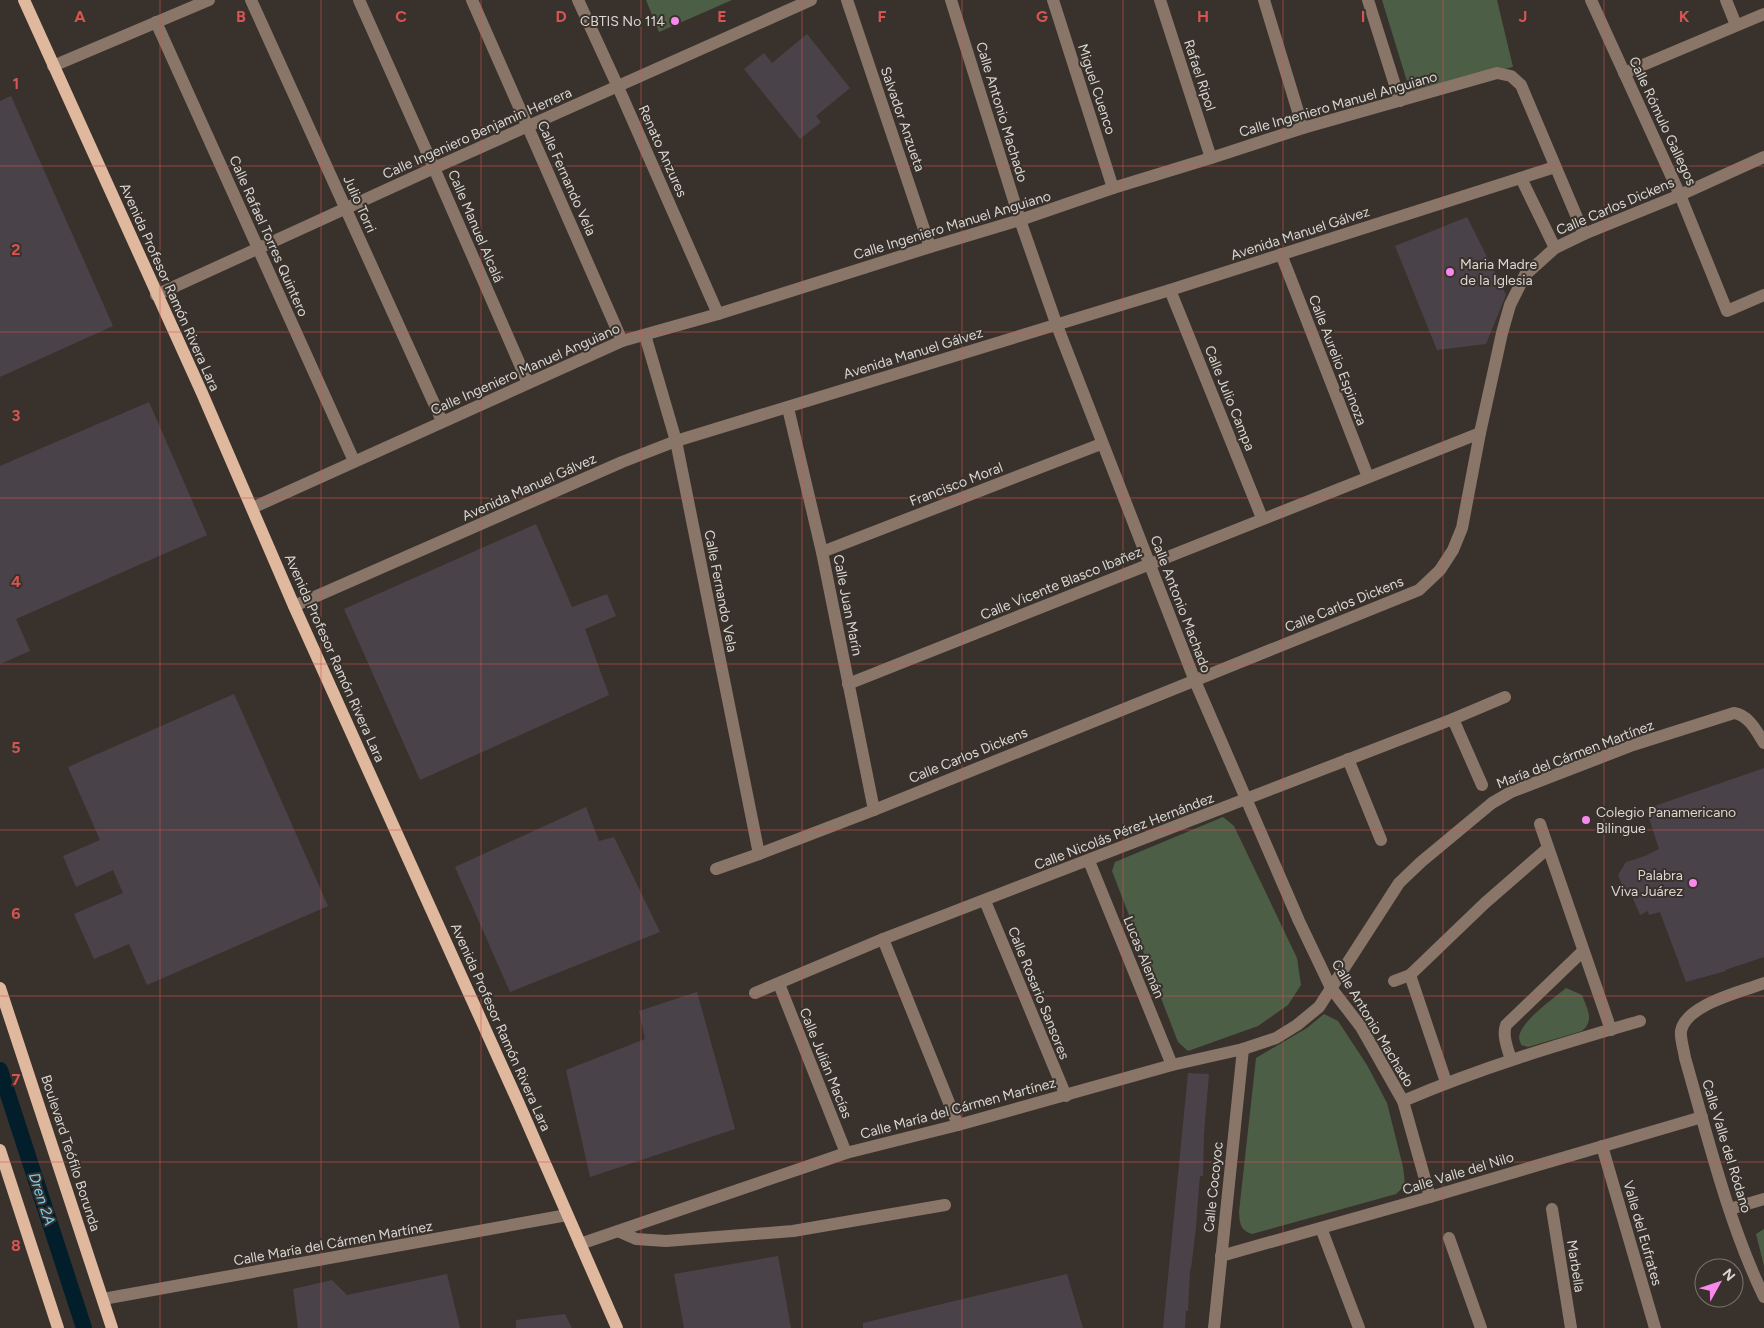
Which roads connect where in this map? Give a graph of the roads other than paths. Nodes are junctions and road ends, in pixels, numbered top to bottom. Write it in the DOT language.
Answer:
graph roads {
  1 [pos="24,0"];
  2 [pos="209,0"];
  3 [pos="251,0"];
  4 [pos="359,0"];
  5 [pos="472,0"];
  6 [pos="578,0"];
  7 [pos="811,0"];
  8 [pos="847,0"];
  9 [pos="951,0"];
  10 [pos="1053,0"];
  11 [pos="1160,0"];
  12 [pos="1264,0"];
  13 [pos="1368,0"];
  14 [pos="1591,0"];
  15 [pos="1726,0"];
  16 [pos="1764,14"];
  17 [pos="156,22"];
  18 [pos="1736,25"];
  19 [pos="53,66"];
  20 [pos="1624,73"];
  21 [pos="618,87"];
  22 [pos="1400,101"];
  23 [pos="528,126"];
  24 [pos="1303,128"];
  25 [pos="1764,157"];
  26 [pos="1211,158"];
  27 [pos="1555,167"];
  28 [pos="434,168"];
  29 [pos="1521,178"];
  30 [pos="1113,188"];
  31 [pos="1680,195"];
  32 [pos="346,209"];
  33 [pos="1020,220"];
  34 [pos="1584,234"];
  35 [pos="258,247"];
  36 [pos="930,247"];
  37 [pos="1555,248"];
  38 [pos="1281,254"];
  39 [pos="1170,290"];
  40 [pos="156,295"];
  41 [pos="1764,295"];
  42 [pos="718,314"];
  43 [pos="1056,323"];
  44 [pos="645,335"];
  45 [pos="622,342"];
  46 [pos="528,383"];
  47 [pos="788,408"];
  48 [pos="442,421"];
  49 [pos="1480,433"];
  50 [pos="676,442"];
  51 [pos="1101,444"];
  52 [pos="354,461"];
  53 [pos="1368,477"];
  54 [pos="252,508"];
  55 [pos="1262,518"];
  56 [pos="822,552"];
  57 [pos="1149,565"];
  58 [pos="294,606"];
  59 [pos="1195,681"];
  60 [pos="848,684"];
  61 [pos="1505,697"];
  62 [pos="1453,719"];
  63 [pos="1764,743"];
  64 [pos="1348,759"];
  65 [pos="1482,785"];
  66 [pos="1246,800"];
  67 [pos="874,810"];
  68 [pos="1540,824"];
  69 [pos="1381,840"];
  70 [pos="1548,848"];
  71 [pos="759,854"];
  72 [pos="1089,861"];
  73 [pos="716,869"];
  74 [pos="985,901"];
  75 [pos="883,939"];
  76 [pos="1583,951"];
  77 [pos="1410,976"];
  78 [pos="1394,981"];
  79 [pos="1764,983"];
  80 [pos="779,984"];
  81 [pos="0,988"];
  82 [pos="1331,988"];
  83 [pos="755,993"];
  84 [pos="1640,1022"];
  85 [pos="1611,1030"];
  86 [pos="1243,1049"];
  87 [pos="1511,1060"];
  88 [pos="1172,1065"];
  89 [pos="1446,1082"];
  90 [pos="1066,1096"];
  91 [pos="1403,1101"];
  92 [pos="1702,1117"];
  93 [pos="958,1125"];
  94 [pos="1602,1146"];
  95 [pos="0,1150"];
  96 [pos="846,1153"];
  97 [pos="1430,1197"];
  98 [pos="1764,1198"];
  99 [pos="945,1205"];
  100 [pos="1552,1209"];
  101 [pos="1730,1209"];
  102 [pos="567,1215"];
  103 [pos="1321,1228"];
  104 [pos="618,1231"];
  105 [pos="1449,1238"];
  106 [pos="580,1244"];
  107 [pos="1221,1256"];
  108 [pos="1764,1297"];
  109 [pos="103,1299"];
  110 [pos="1216,1312"];
  111 [pos="58,1328"];
  112 [pos="112,1328"];
  113 [pos="616,1328"];
  114 [pos="1214,1328"];
  115 [pos="1222,1328"];
  116 [pos="1359,1328"];
  117 [pos="1481,1328"];
  118 [pos="1571,1328"];
  119 [pos="1655,1328"];
  1 -- 19 [label="main road, Avenida Profesor Ramón Rivera Lara"];
  2 -- 17 [label="street"];
  3 -- 32 [label="street, Julio Torri"];
  4 -- 28 [label="street, Calle Manuel Alcalá"];
  5 -- 23 [label="street, Calle Fernando Vela"];
  6 -- 21 [label="street, Renato Anzures"];
  7 -- 21 [label="street, Calle Ingeniero Benjamin Herrera"];
  8 -- 36 [label="street, Salvador Anzueta"];
  9 -- 33 [label="street, Calle Antonio Machado"];
  10 -- 30 [label="street, Miguel Cuenco"];
  11 -- 26 [label="street, Rafael Ripol"];
  12 -- 24 [label="street"];
  13 -- 22 [label="street"];
  14 -- 20 [label="street, Calle Rómulo Gallegos"];
  15 -- 18 [label="street"];
  16 -- 18 [label="street"];
  17 -- 19 [label="street"];
  17 -- 35 [label="street, Calle Rafael Torres Quintero"];
  18 -- 20 [label="street"];
  19 -- 40 [label="main road, Avenida Profesor Ramón Rivera Lara"];
  20 -- 31 [label="street, Calle Rómulo Gallegos"];
  21 -- 23 [label="street, Calle Ingeniero Benjamin Herrera"];
  21 -- 42 [label="street, Renato Anzures"];
  22 -- 24 [label="street, Calle Ingeniero Manuel Anguiano"];
  22 -- 27 [label="street, Calle Ingeniero Manuel Anguiano"];
  23 -- 28 [label="street, Calle Ingeniero Benjamin Herrera"];
  23 -- 45 [label="street, Calle Fernando Vela"];
  24 -- 26 [label="street, Calle Ingeniero Manuel Anguiano"];
  25 -- 31 [label="street, Calle Carlos Dickens"];
  26 -- 30 [label="street, Calle Ingeniero Manuel Anguiano"];
  27 -- 29 [label="street, Avenida Manuel Gálvez"];
  27 -- 34 [label="street, Calle Ingeniero Manuel Anguiano"];
  28 -- 32 [label="street, Calle Ingeniero Benjamin Herrera"];
  28 -- 46 [label="street, Calle Manuel Alcalá"];
  29 -- 37 [label="street"];
  29 -- 38 [label="street, Avenida Manuel Gálvez"];
  30 -- 33 [label="street, Calle Ingeniero Manuel Anguiano"];
  31 -- 34 [label="street, Calle Carlos Dickens"];
  31 -- 41 [label="street, Calle Rómulo Gallegos"];
  32 -- 35 [label="street, Calle Ingeniero Benjamin Herrera"];
  32 -- 48 [label="street, Julio Torri"];
  33 -- 36 [label="street, Calle Ingeniero Manuel Anguiano"];
  33 -- 43 [label="street, Calle Antonio Machado"];
  34 -- 37 [label="street, Calle Carlos Dickens"];
  35 -- 40 [label="street, Calle Ingeniero Benjamin Herrera"];
  35 -- 52 [label="street, Calle Rafael Torres Quintero"];
  36 -- 42 [label="street, Calle Ingeniero Manuel Anguiano"];
  37 -- 49 [label="street, Calle Carlos Dickens"];
  38 -- 39 [label="street, Avenida Manuel Gálvez"];
  38 -- 53 [label="street, Calle Aurelio Espinoza"];
  39 -- 43 [label="street, Avenida Manuel Gálvez"];
  39 -- 55 [label="street, Calle Julio Campa"];
  40 -- 54 [label="main road, Avenida Profesor Ramón Rivera Lara"];
  42 -- 44 [label="street, Calle Ingeniero Manuel Anguiano"];
  43 -- 47 [label="street, Avenida Manuel Gálvez"];
  43 -- 51 [label="street, Calle Antonio Machado"];
  44 -- 45 [label="street, Calle Ingeniero Manuel Anguiano"];
  44 -- 50 [label="street, Calle Fernando Vela"];
  45 -- 46 [label="street, Calle Ingeniero Manuel Anguiano"];
  46 -- 48 [label="street, Calle Ingeniero Manuel Anguiano"];
  47 -- 50 [label="street, Avenida Manuel Gálvez"];
  47 -- 56 [label="street, Calle Juan Marín"];
  48 -- 52 [label="street, Calle Ingeniero Manuel Anguiano"];
  49 -- 53 [label="street, Calle Vicente Blasco Ibañez"];
  49 -- 59 [label="street, Calle Carlos Dickens"];
  50 -- 58 [label="street, Avenida Manuel Gálvez"];
  50 -- 71 [label="street, Calle Fernando Vela"];
  51 -- 56 [label="street, Francisco Moral"];
  51 -- 57 [label="street, Calle Antonio Machado"];
  52 -- 54 [label="street, Calle Ingeniero Manuel Anguiano"];
  53 -- 55 [label="street, Calle Vicente Blasco Ibañez"];
  54 -- 58 [label="main road, Avenida Profesor Ramón Rivera Lara"];
  55 -- 57 [label="street, Calle Vicente Blasco Ibañez"];
  56 -- 60 [label="street, Calle Juan Marín"];
  57 -- 59 [label="street, Calle Antonio Machado"];
  57 -- 60 [label="street, Calle Vicente Blasco Ibañez"];
  58 -- 102 [label="main road, Avenida Profesor Ramón Rivera Lara"];
  59 -- 66 [label="street, Calle Antonio Machado"];
  59 -- 67 [label="street, Calle Carlos Dickens"];
  60 -- 67 [label="street, Calle Juan Marín"];
  61 -- 62 [label="street, Calle Nicolás Pérez Hernández"];
  62 -- 64 [label="street, Calle Nicolás Pérez Hernández"];
  62 -- 65 [label="street"];
  63 -- 82 [label="street, María del Cármen Martínez"];
  64 -- 66 [label="street, Calle Nicolás Pérez Hernández"];
  64 -- 69 [label="street"];
  66 -- 72 [label="street, Calle Nicolás Pérez Hernández"];
  66 -- 82 [label="street, Calle Antonio Machado"];
  67 -- 71 [label="street, Calle Carlos Dickens"];
  68 -- 70 [label="street"];
  70 -- 76 [label="street"];
  70 -- 77 [label="street"];
  71 -- 73 [label="street, Calle Carlos Dickens"];
  72 -- 74 [label="street, Calle Nicolás Pérez Hernández"];
  72 -- 88 [label="street, Lucas Alemán"];
  74 -- 75 [label="street, Calle Nicolás Pérez Hernández"];
  74 -- 90 [label="street, Calle Rosario Sansores"];
  75 -- 80 [label="street, Calle Nicolás Pérez Hernández"];
  75 -- 93 [label="street"];
  76 -- 85 [label="street"];
  76 -- 87 [label="street"];
  77 -- 78 [label="street"];
  77 -- 89 [label="street"];
  79 -- 92 [label="street, Calle Valle del Ródano"];
  80 -- 83 [label="street, Calle Nicolás Pérez Hernández"];
  80 -- 96 [label="street, Calle Julián Macías"];
  81 -- 109 [label="main road, Boulevard Teófilo Borunda"];
  82 -- 86 [label="street, Calle María del Cármen Martínez"];
  82 -- 91 [label="street, Calle Antonio Machado"];
  84 -- 85 [label="street"];
  85 -- 87 [label="street"];
  86 -- 88 [label="street, Calle María del Cármen Martínez"];
  86 -- 107 [label="street, Calle Cocoyoc"];
  87 -- 89 [label="street"];
  88 -- 90 [label="street, Calle María del Cármen Martínez"];
  89 -- 91 [label="street"];
  90 -- 93 [label="street, Calle María del Cármen Martínez"];
  91 -- 97 [label="street, Calle Antonio Machado"];
  92 -- 94 [label="street, Calle Valle del Nilo"];
  92 -- 101 [label="street, Calle Valle del Ródano"];
  93 -- 96 [label="street, Calle María del Cármen Martínez"];
  94 -- 97 [label="street, Calle Valle del Nilo"];
  94 -- 119 [label="street, Valle del Eufrates"];
  95 -- 111 [label="main road"];
  96 -- 104 [label="street, Calle María del Cármen Martínez"];
  97 -- 103 [label="street, Calle Valle del Nilo"];
  98 -- 101 [label="street"];
  99 -- 104 [label="street"];
  100 -- 118 [label="street, Marbella"];
  101 -- 108 [label="street, Calle Valle del Ródano"];
  102 -- 106 [label="main road, Avenida Profesor Ramón Rivera Lara"];
  102 -- 109 [label="street, Calle María del Cármen Martínez"];
  103 -- 107 [label="street, Calle Valle del Nilo"];
  103 -- 116 [label="street"];
  104 -- 106 [label="street, Calle María del Cármen Martínez"];
  105 -- 117 [label="street"];
  106 -- 113 [label="main road, Avenida Profesor Ramón Rivera Lara"];
  107 -- 110 [label="street, Calle Cocoyoc"];
  109 -- 112 [label="main road, Boulevard Teófilo Borunda"];
  110 -- 114 [label="street, Calle Cocoyoc"];
  110 -- 115 [label="street"];
}
